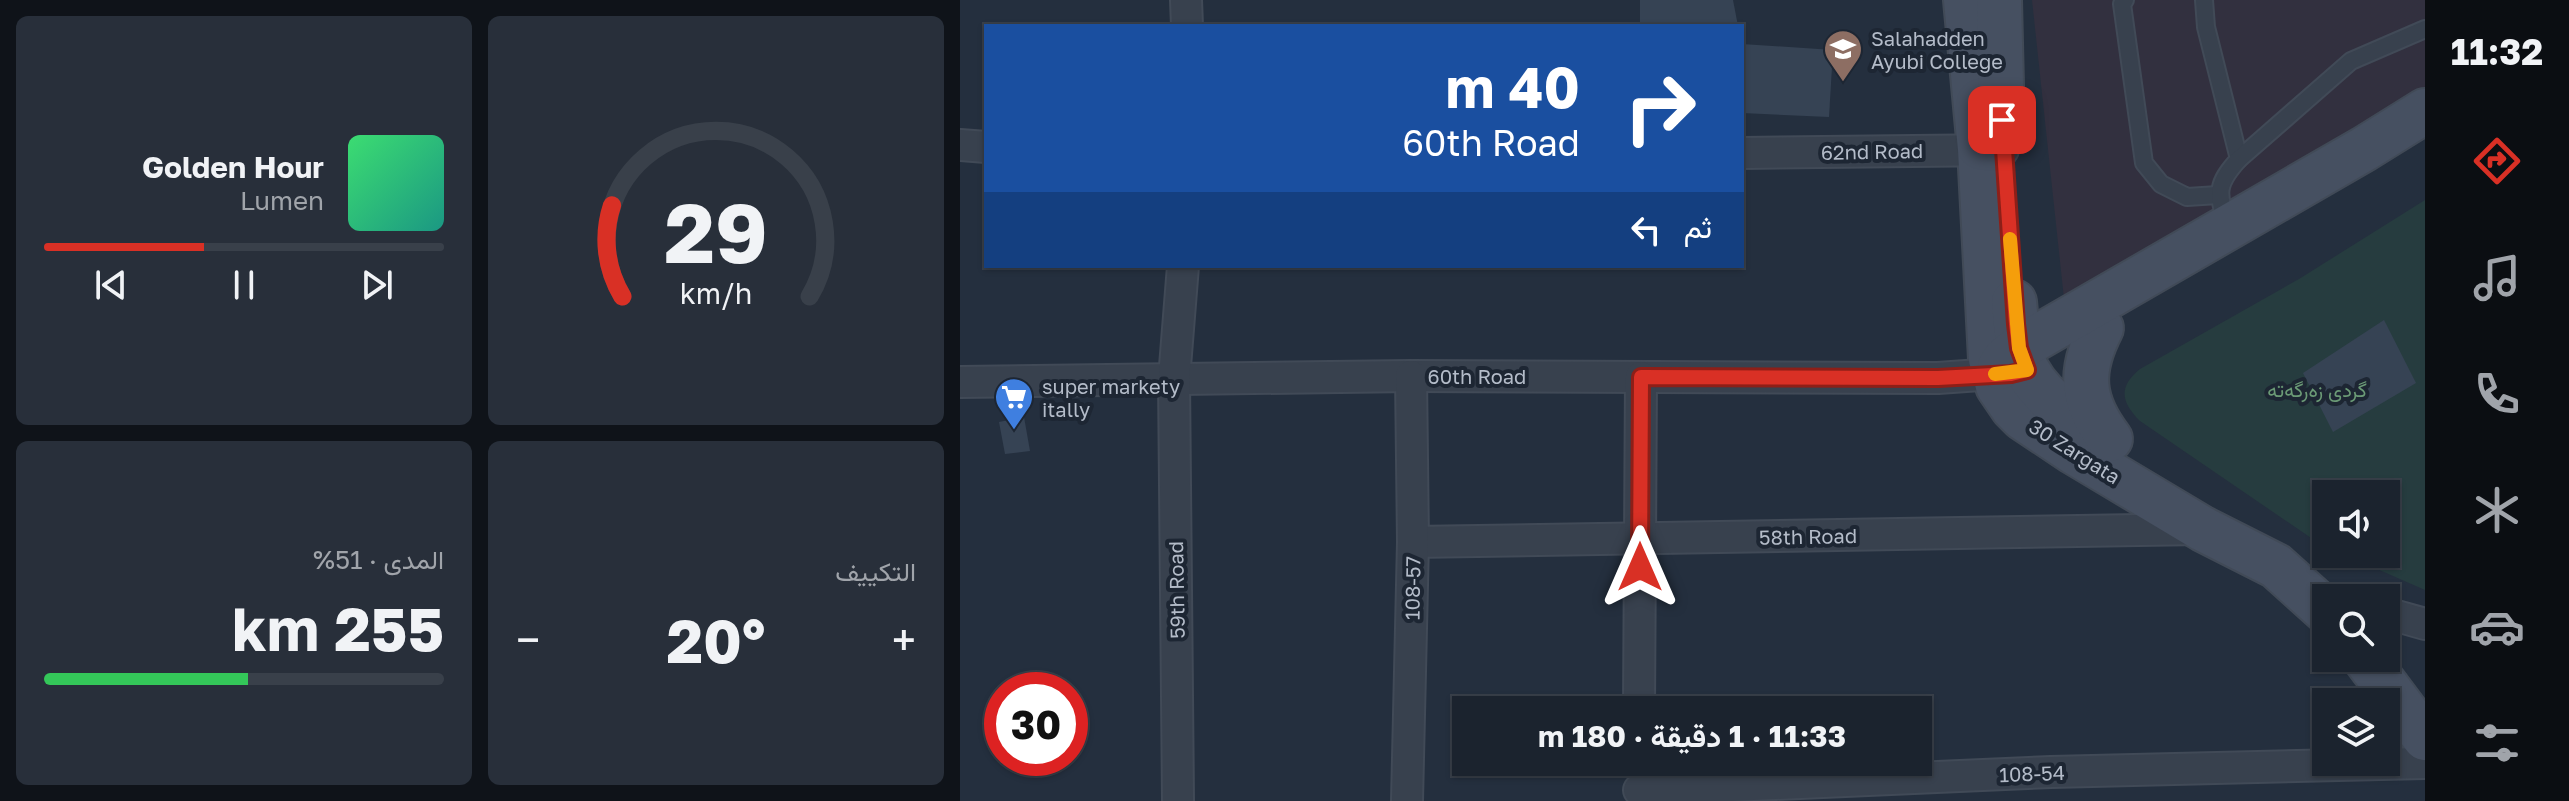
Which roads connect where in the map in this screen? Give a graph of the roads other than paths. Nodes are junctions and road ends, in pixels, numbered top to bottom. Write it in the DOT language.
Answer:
graph roads {
  1 [pos="1186,0"];
  2 [pos="1966,0"];
  3 [pos="1999,0"];
  4 [pos="2125,0"];
  5 [pos="2204,0"];
  6 [pos="1187,24"];
  7 [pos="2425,29"];
  8 [pos="2425,111"];
  9 [pos="2425,135"];
  10 [pos="960,145"];
  11 [pos="984,147"];
  12 [pos="1992,150"];
  13 [pos="1744,153"];
  14 [pos="2239,159"];
  15 [pos="2223,211"];
  16 [pos="1183,268"];
  17 [pos="2101,328"];
  18 [pos="2013,364"];
  19 [pos="1411,376"];
  20 [pos="1641,377"];
  21 [pos="1174,379"];
  22 [pos="960,382"];
  23 [pos="2110,439"];
  24 [pos="2203,529"];
  25 [pos="1640,538"];
  26 [pos="1413,542"];
  27 [pos="2276,566"];
  28 [pos="2312,598"];
  29 [pos="2400,617"];
  30 [pos="2425,624"];
  31 [pos="2376,672"];
  32 [pos="1639,696"];
  33 [pos="2425,738"];
  34 [pos="2425,763"];
  35 [pos="1639,784"];
  36 [pos="1178,801"];
  37 [pos="1407,801"];
  1 -- 6 [label="street"];
  2 -- 12 [label="street"];
  3 -- 12 [label="street"];
  4 -- 15 [label="lane"];
  5 -- 14 [label="lane"];
  7 -- 14 [label="lane"];
  8 -- 15 [label="street"];
  9 -- 17 [label="street"];
  10 -- 11 [label="street"];
  12 -- 13 [label="street, 62nd Road"];
  12 -- 18 [label="street"];
  14 -- 15 [label="lane"];
  15 -- 18 [label="street"];
  16 -- 21 [label="street, 59th Road"];
  17 -- 18 [label="street"];
  17 -- 23 [label="street"];
  18 -- 20 [label="street, 60th Road"];
  18 -- 23 [label="street"];
  18 -- 24 [label="street, 30 Zargata"];
  19 -- 20 [label="street, 60th Road"];
  19 -- 21 [label="street, 60th Road"];
  19 -- 26 [label="street, 108-57"];
  20 -- 25 [label="street"];
  21 -- 22 [label="street, 60th Road"];
  21 -- 36 [label="street, 59th Road"];
  23 -- 27 [label="street"];
  24 -- 25 [label="street, 58th Road"];
  24 -- 27 [label="street, 30 Zargata"];
  25 -- 26 [label="street, 58th Road"];
  25 -- 32 [label="street"];
  26 -- 37 [label="street, 108-57"];
  27 -- 28 [label="street, 30 Zargata"];
  29 -- 30 [label="street"];
  31 -- 33 [label="street"];
  34 -- 35 [label="street, 108-54"];
}
